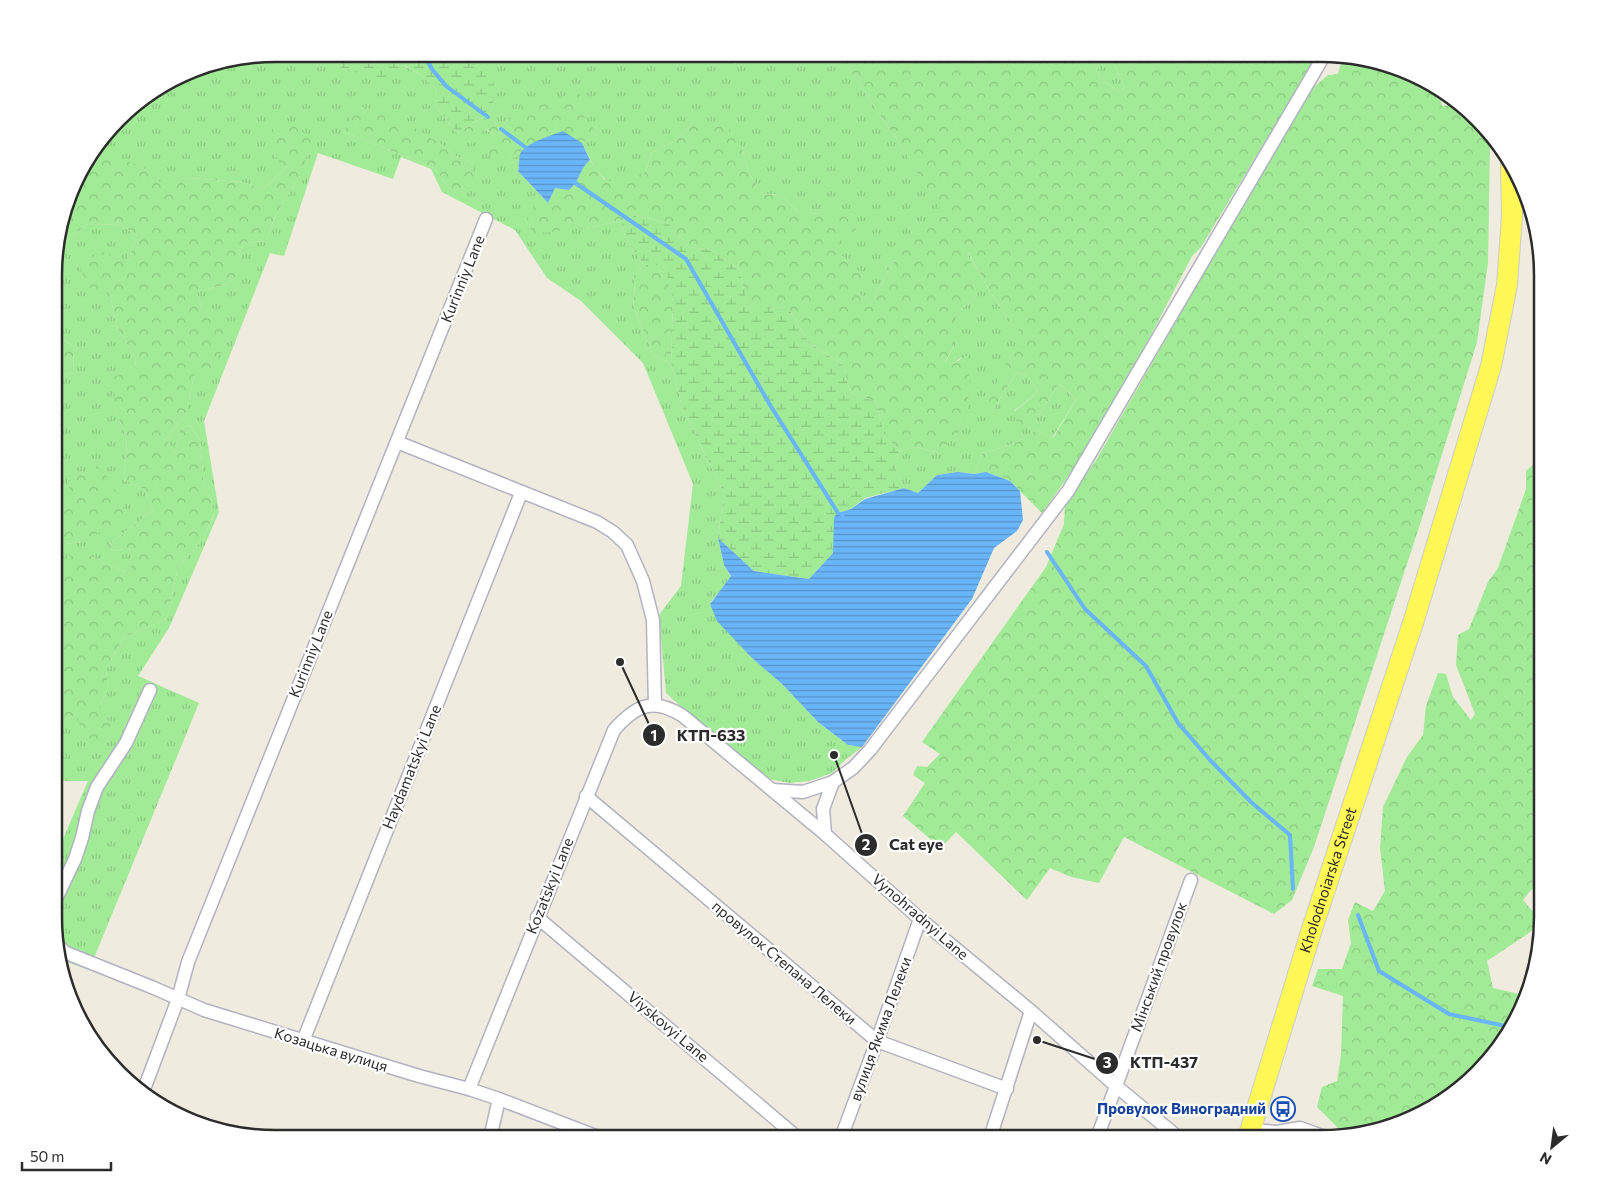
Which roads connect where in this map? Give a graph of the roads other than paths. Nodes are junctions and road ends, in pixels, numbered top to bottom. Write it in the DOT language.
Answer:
graph roads {
  1 [pos="1320,62"];
  2 [pos="1512,182"];
  3 [pos="486,220"];
  4 [pos="397,442"];
  5 [pos="522,493"];
  6 [pos="150,690"];
  7 [pos="655,705"];
  8 [pos="834,782"];
  9 [pos="772,790"];
  10 [pos="586,796"];
  11 [pos="826,834"];
  12 [pos="1191,880"];
  13 [pos="62,886"];
  14 [pos="537,917"];
  15 [pos="920,919"];
  16 [pos="65,950"];
  17 [pos="178,999"];
  18 [pos="1031,1011"];
  19 [pos="303,1041"];
  20 [pos="877,1041"];
  21 [pos="146,1085"];
  22 [pos="1116,1086"];
  23 [pos="469,1089"];
  24 [pos="1007,1089"];
  25 [pos="499,1099"];
  26 [pos="492,1130"];
  27 [pos="580,1130"];
  28 [pos="789,1130"];
  29 [pos="844,1130"];
  30 [pos="993,1130"];
  31 [pos="1100,1130"];
  32 [pos="1169,1130"];
  33 [pos="1251,1130"];
  34 [pos="1288,1130"];
  35 [pos="1306,1130"];
  1 -- 8 [label="street"];
  2 -- 33 [label="main road, Kholodnoiarska Street"];
  3 -- 4 [label="street, Kurinniy Lane"];
  4 -- 5 [label="street"];
  4 -- 17 [label="street, Kurinniy Lane"];
  5 -- 7 [label="street"];
  5 -- 19 [label="street, Haydamatskyi Lane"];
  6 -- 13 [label="street"];
  7 -- 9 [label="street, Vynohradnyi Lane"];
  7 -- 10 [label="street, Kozatskyi Lane"];
  8 -- 9 [label="street"];
  8 -- 11 [label="street"];
  9 -- 11 [label="street, Vynohradnyi Lane"];
  10 -- 14 [label="street, Kozatskyi Lane"];
  10 -- 20 [label="street, провулок Степана Лелеки"];
  11 -- 15 [label="street, Vynohradnyi Lane"];
  12 -- 22 [label="street, Мінський провулок"];
  14 -- 23 [label="street, Kozatskyi Lane"];
  14 -- 28 [label="street, Viyskovyi Lane"];
  15 -- 18 [label="street, Vynohradnyi Lane"];
  15 -- 20 [label="street, вулиця Якима Лелеки"];
  16 -- 17 [label="street, Козацька вулиця"];
  17 -- 19 [label="street, Козацька вулиця"];
  17 -- 21 [label="street, Kurinniy Lane"];
  18 -- 22 [label="street, Vynohradnyi Lane"];
  18 -- 24 [label="street"];
  19 -- 23 [label="street, Козацька вулиця"];
  20 -- 24 [label="street, провулок Степана Лелеки"];
  20 -- 29 [label="street, вулиця Якима Лелеки"];
  22 -- 31 [label="street, Мінський провулок"];
  22 -- 32 [label="street, Vynohradnyi Lane"];
  23 -- 25 [label="street, Козацька вулиця"];
  24 -- 30 [label="street"];
  25 -- 26 [label="street"];
  25 -- 27 [label="street, Козацька вулиця"];
  34 -- 35 [label="street"];
}
